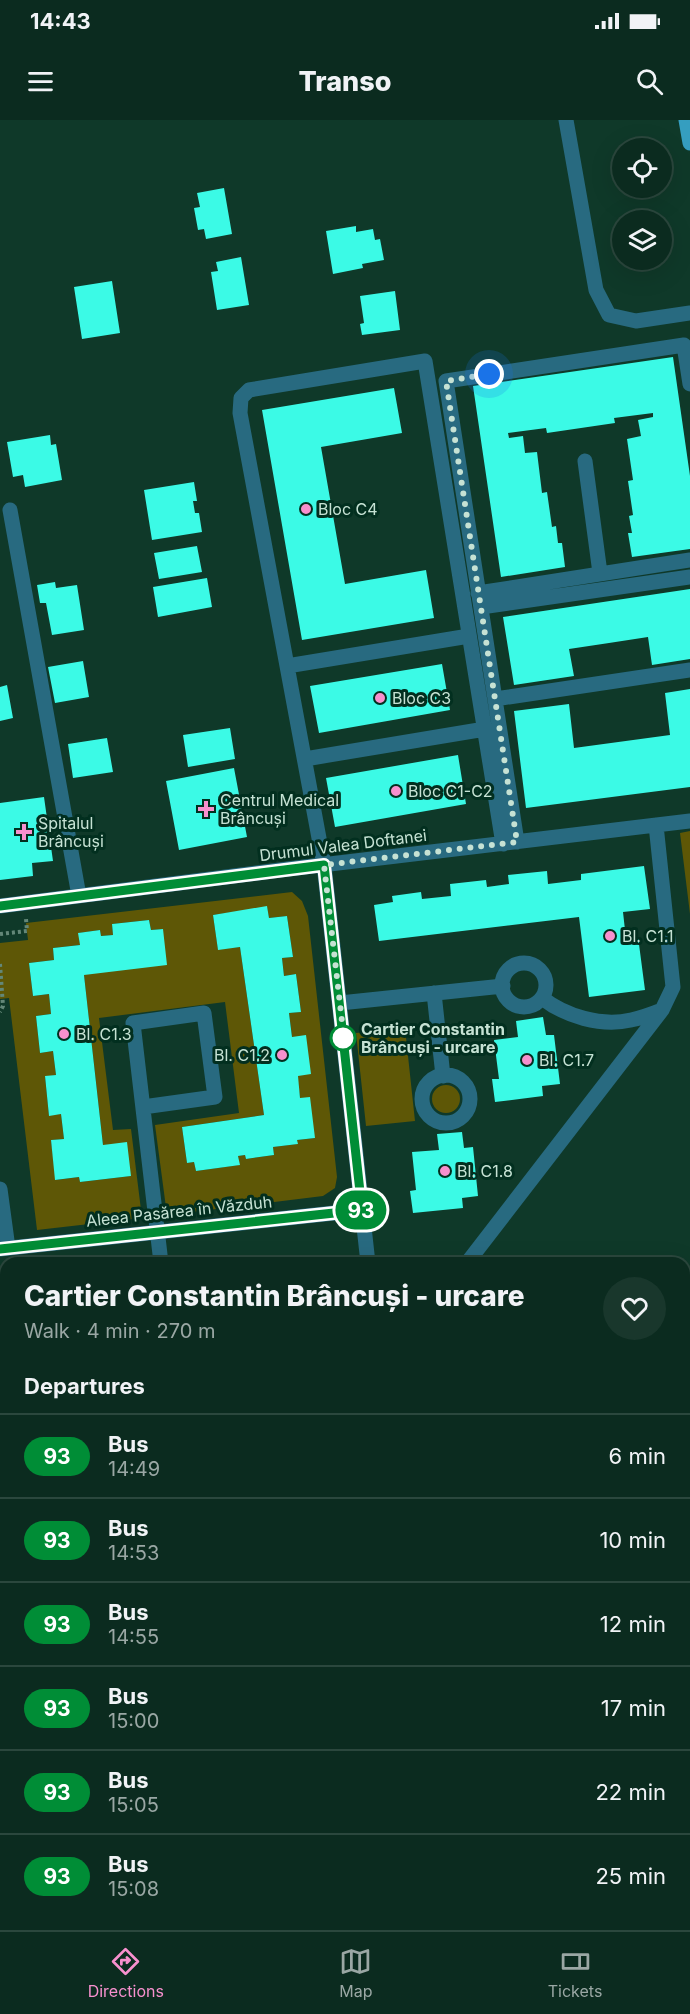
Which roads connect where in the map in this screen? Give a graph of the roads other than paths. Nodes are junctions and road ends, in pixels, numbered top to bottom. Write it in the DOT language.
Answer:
graph roads {
  1 [pos="566,120"];
  2 [pos="686,120"];
  3 [pos="690,143"];
  4 [pos="690,313"];
  5 [pos="690,384"];
  6 [pos="585,461"];
  7 [pos="10,510"];
  8 [pos="690,560"];
  9 [pos="600,573"];
  10 [pos="690,577"];
  11 [pos="480,600"];
  12 [pos="469,636"];
  13 [pos="287,666"];
  14 [pos="690,670"];
  15 [pos="495,699"];
  16 [pos="485,729"];
  17 [pos="305,759"];
  18 [pos="690,821"];
  19 [pos="656,825"];
  20 [pos="510,843"];
  21 [pos="324,865"];
  22 [pos="79,896"];
  23 [pos="0,906"];
  24 [pos="502,986"];
  25 [pos="434,993"];
  26 [pos="542,998"];
  27 [pos="340,1003"];
  28 [pos="662,1010"];
  29 [pos="443,1076"];
  30 [pos="142,1107"];
  31 [pos="0,1189"];
  32 [pos="362,1210"];
  33 [pos="157,1232"];
  34 [pos="4,1248"];
  35 [pos="160,1257"];
  36 [pos="367,1257"];
  37 [pos="472,1257"];
  1 -- 4 [label="street"];
  2 -- 3 [label="main road"];
  5 -- 11 [label="street"];
  6 -- 9 [label="street"];
  7 -- 22 [label="street"];
  8 -- 9 [label="street"];
  9 -- 11 [label="street"];
  10 -- 11 [label="street"];
  11 -- 15 [label="street"];
  12 -- 13 [label="street"];
  12 -- 13 [label="street"];
  12 -- 16 [label="street"];
  13 -- 17 [label="street"];
  14 -- 15 [label="street"];
  15 -- 20 [label="street"];
  16 -- 17 [label="street"];
  16 -- 20 [label="street"];
  17 -- 21 [label="street"];
  18 -- 19 [label="street, Drumul Valea Doftanei"];
  19 -- 20 [label="street, Drumul Valea Doftanei"];
  19 -- 28 [label="street"];
  20 -- 21 [label="street, Drumul Valea Doftanei"];
  21 -- 22 [label="street, Drumul Valea Doftanei"];
  21 -- 27 [label="street"];
  22 -- 23 [label="street, Drumul Valea Doftanei"];
  24 -- 25 [label="street"];
  24 -- 26 [label="street"];
  24 -- 26 [label="street"];
  25 -- 27 [label="street"];
  25 -- 29 [label="street"];
  26 -- 28 [label="street"];
  27 -- 32 [label="street"];
  28 -- 37 [label="street"];
  30 -- 30 [label="street"];
  30 -- 33 [label="street"];
  31 -- 34 [label="street"];
  32 -- 33 [label="street, Aleea Pasărea în Văzduh"];
  32 -- 36 [label="street"];
  33 -- 34 [label="street, Aleea Pasărea în Văzduh"];
  33 -- 35 [label="street"];
}
